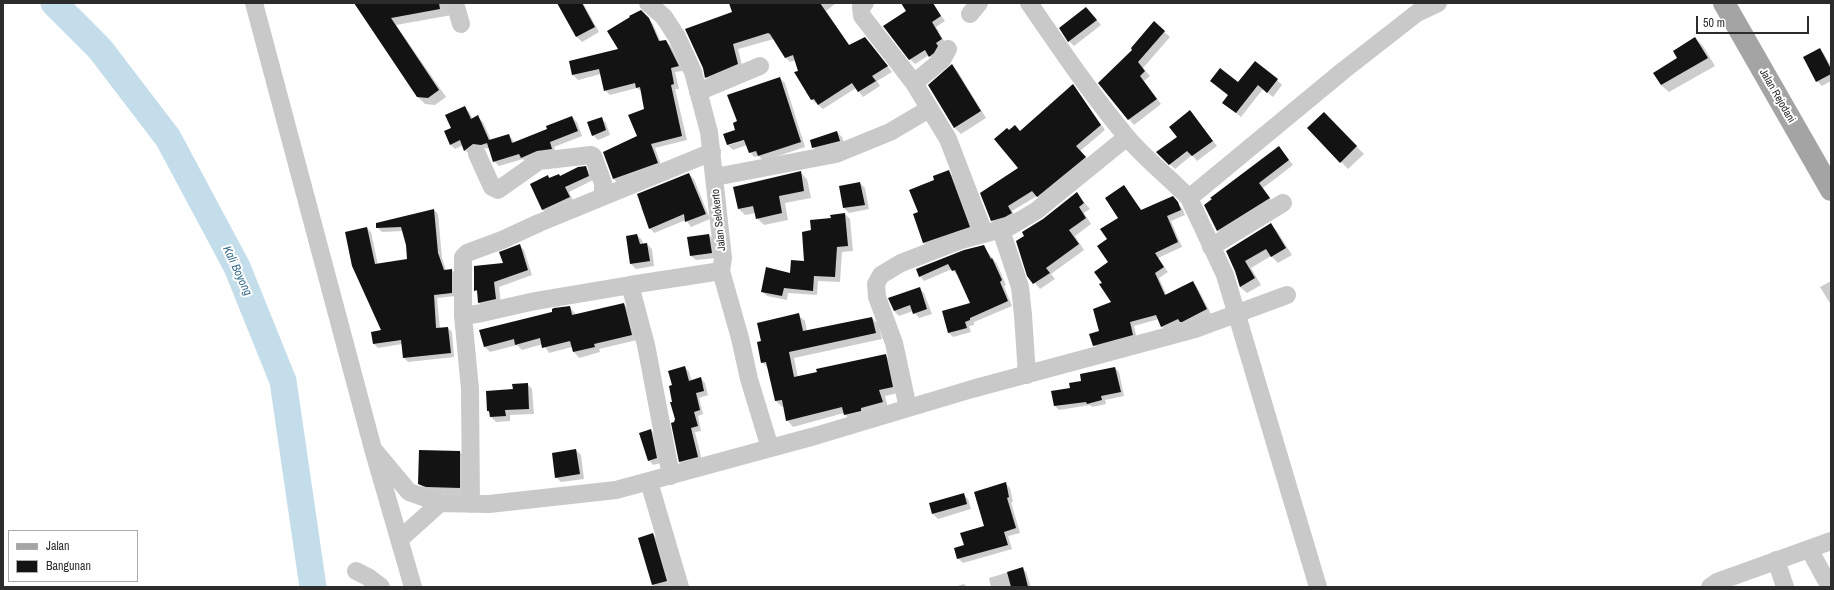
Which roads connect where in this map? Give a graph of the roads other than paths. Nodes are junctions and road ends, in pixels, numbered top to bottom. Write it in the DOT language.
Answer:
graph roads {
  1 [pos="254,3"];
  2 [pos="455,3"];
  3 [pos="648,3"];
  4 [pos="864,3"];
  5 [pos="1029,3"];
  6 [pos="1438,3"];
  7 [pos="1724,3"];
  8 [pos="461,24"];
  9 [pos="948,49"];
  10 [pos="760,66"];
  11 [pos="914,83"];
  12 [pos="698,92"];
  13 [pos="929,109"];
  14 [pos="1127,137"];
  15 [pos="712,152"];
  16 [pos="477,154"];
  17 [pos="714,177"];
  18 [pos="1831,190"];
  19 [pos="603,196"];
  20 [pos="1189,198"];
  21 [pos="1283,203"];
  22 [pos="992,232"];
  23 [pos="1211,247"];
  24 [pos="721,271"];
  25 [pos="630,285"];
  26 [pos="1287,295"];
  27 [pos="1238,315"];
  28 [pos="463,316"];
  29 [pos="1027,375"];
  30 [pos="908,408"];
  31 [pos="770,448"];
  32 [pos="373,449"];
  33 [pos="671,476"];
  34 [pos="649,482"];
  35 [pos="440,503"];
  36 [pos="471,504"];
  37 [pos="399,540"];
  38 [pos="1831,541"];
  39 [pos="1809,549"];
  40 [pos="1776,560"];
  41 [pos="356,571"];
  42 [pos="381,587"];
  43 [pos="413,587"];
  44 [pos="680,587"];
  45 [pos="1318,587"];
  46 [pos="1710,587"];
  47 [pos="1785,587"];
  48 [pos="1830,587"];
  1 -- 32 [label="street"];
  2 -- 8 [label="street"];
  3 -- 12 [label="street, Jalan Selokerto"];
  4 -- 11 [label="street"];
  5 -- 14 [label="street"];
  6 -- 20 [label="street"];
  7 -- 18 [label="main road, Jalan Rejodani"];
  9 -- 11 [label="street"];
  10 -- 12 [label="street"];
  11 -- 13 [label="street"];
  12 -- 15 [label="street, Jalan Selokerto"];
  13 -- 17 [label="street"];
  13 -- 22 [label="street"];
  14 -- 20 [label="street"];
  14 -- 22 [label="street"];
  15 -- 17 [label="street, Jalan Selokerto"];
  15 -- 19 [label="street"];
  16 -- 19 [label="street"];
  17 -- 24 [label="street, Jalan Selokerto"];
  19 -- 28 [label="street"];
  20 -- 23 [label="street"];
  21 -- 23 [label="street"];
  22 -- 29 [label="street"];
  22 -- 30 [label="street"];
  23 -- 27 [label="street"];
  24 -- 25 [label="street"];
  24 -- 31 [label="street, Jalan Selokerto"];
  25 -- 28 [label="street"];
  25 -- 33 [label="street"];
  26 -- 27 [label="street"];
  27 -- 29 [label="street"];
  27 -- 45 [label="street"];
  28 -- 36 [label="street"];
  29 -- 30 [label="street"];
  30 -- 31 [label="street"];
  31 -- 33 [label="street"];
  32 -- 35 [label="street"];
  32 -- 37 [label="street"];
  33 -- 34 [label="street"];
  34 -- 36 [label="street"];
  34 -- 44 [label="street"];
  35 -- 36 [label="street"];
  35 -- 37 [label="street"];
  37 -- 43 [label="street"];
  38 -- 39 [label="street"];
  39 -- 40 [label="street"];
  39 -- 48 [label="street"];
  40 -- 46 [label="street"];
  40 -- 47 [label="street"];
  41 -- 42 [label="street"];
}
